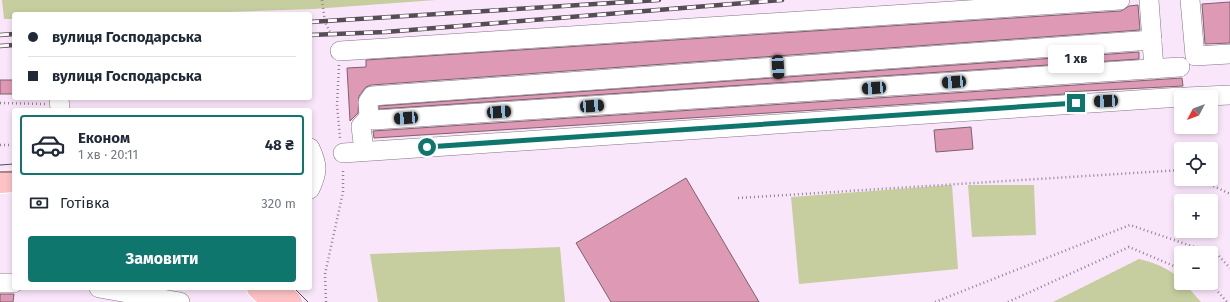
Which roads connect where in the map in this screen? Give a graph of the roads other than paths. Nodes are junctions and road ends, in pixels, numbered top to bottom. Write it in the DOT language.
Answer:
graph roads {
  1 [pos="1120,0"];
  2 [pos="1149,0"];
  3 [pos="1190,0"];
  4 [pos="1152,40"];
  5 [pos="1063,47"];
  6 [pos="340,51"];
  7 [pos="1230,54"];
  8 [pos="778,67"];
  9 [pos="1180,68"];
  10 [pos="1154,69"];
  11 [pos="1070,75"];
  12 [pos="779,94"];
  13 [pos="1230,95"];
  14 [pos="1218,96"];
  15 [pos="1174,97"];
  16 [pos="1076,103"];
  17 [pos="369,117"];
  18 [pos="364,151"];
  19 [pos="312,153"];
  20 [pos="343,153"];
  21 [pos="12,181"];
  22 [pos="0,182"];
  23 [pos="312,185"];
  24 [pos="0,194"];
  25 [pos="12,194"];
  26 [pos="0,283"];
  27 [pos="12,283"];
  28 [pos="125,290"];
  29 [pos="260,290"];
  30 [pos="279,290"];
  31 [pos="138,291"];
  32 [pos="110,302"];
  33 [pos="180,302"];
  34 [pos="273,302"];
  35 [pos="291,302"];
  1 -- 6 [label="street"];
  2 -- 4 [label="street"];
  3 -- 7 [label="street"];
  4 -- 5 [label="street"];
  4 -- 10 [label="street"];
  5 -- 8 [label="street"];
  5 -- 11 [label="street"];
  8 -- 12 [label="street"];
  8 -- 17 [label="street"];
  9 -- 10 [label="street"];
  10 -- 11 [label="street"];
  11 -- 12 [label="street"];
  11 -- 16 [label="street"];
  12 -- 17 [label="street"];
  13 -- 14 [label="street"];
  15 -- 16 [label="street"];
  16 -- 18 [label="street"];
  17 -- 18 [label="street"];
  18 -- 20 [label="street"];
  19 -- 23 [label="street"];
  21 -- 22 [label="main road"];
  24 -- 25 [label="main road"];
  26 -- 27 [label="street"];
  28 -- 31 [label="street"];
  29 -- 34 [label="main road"];
  30 -- 35 [label="main road"];
  31 -- 32 [label="street"];
  31 -- 33 [label="street"];
}
